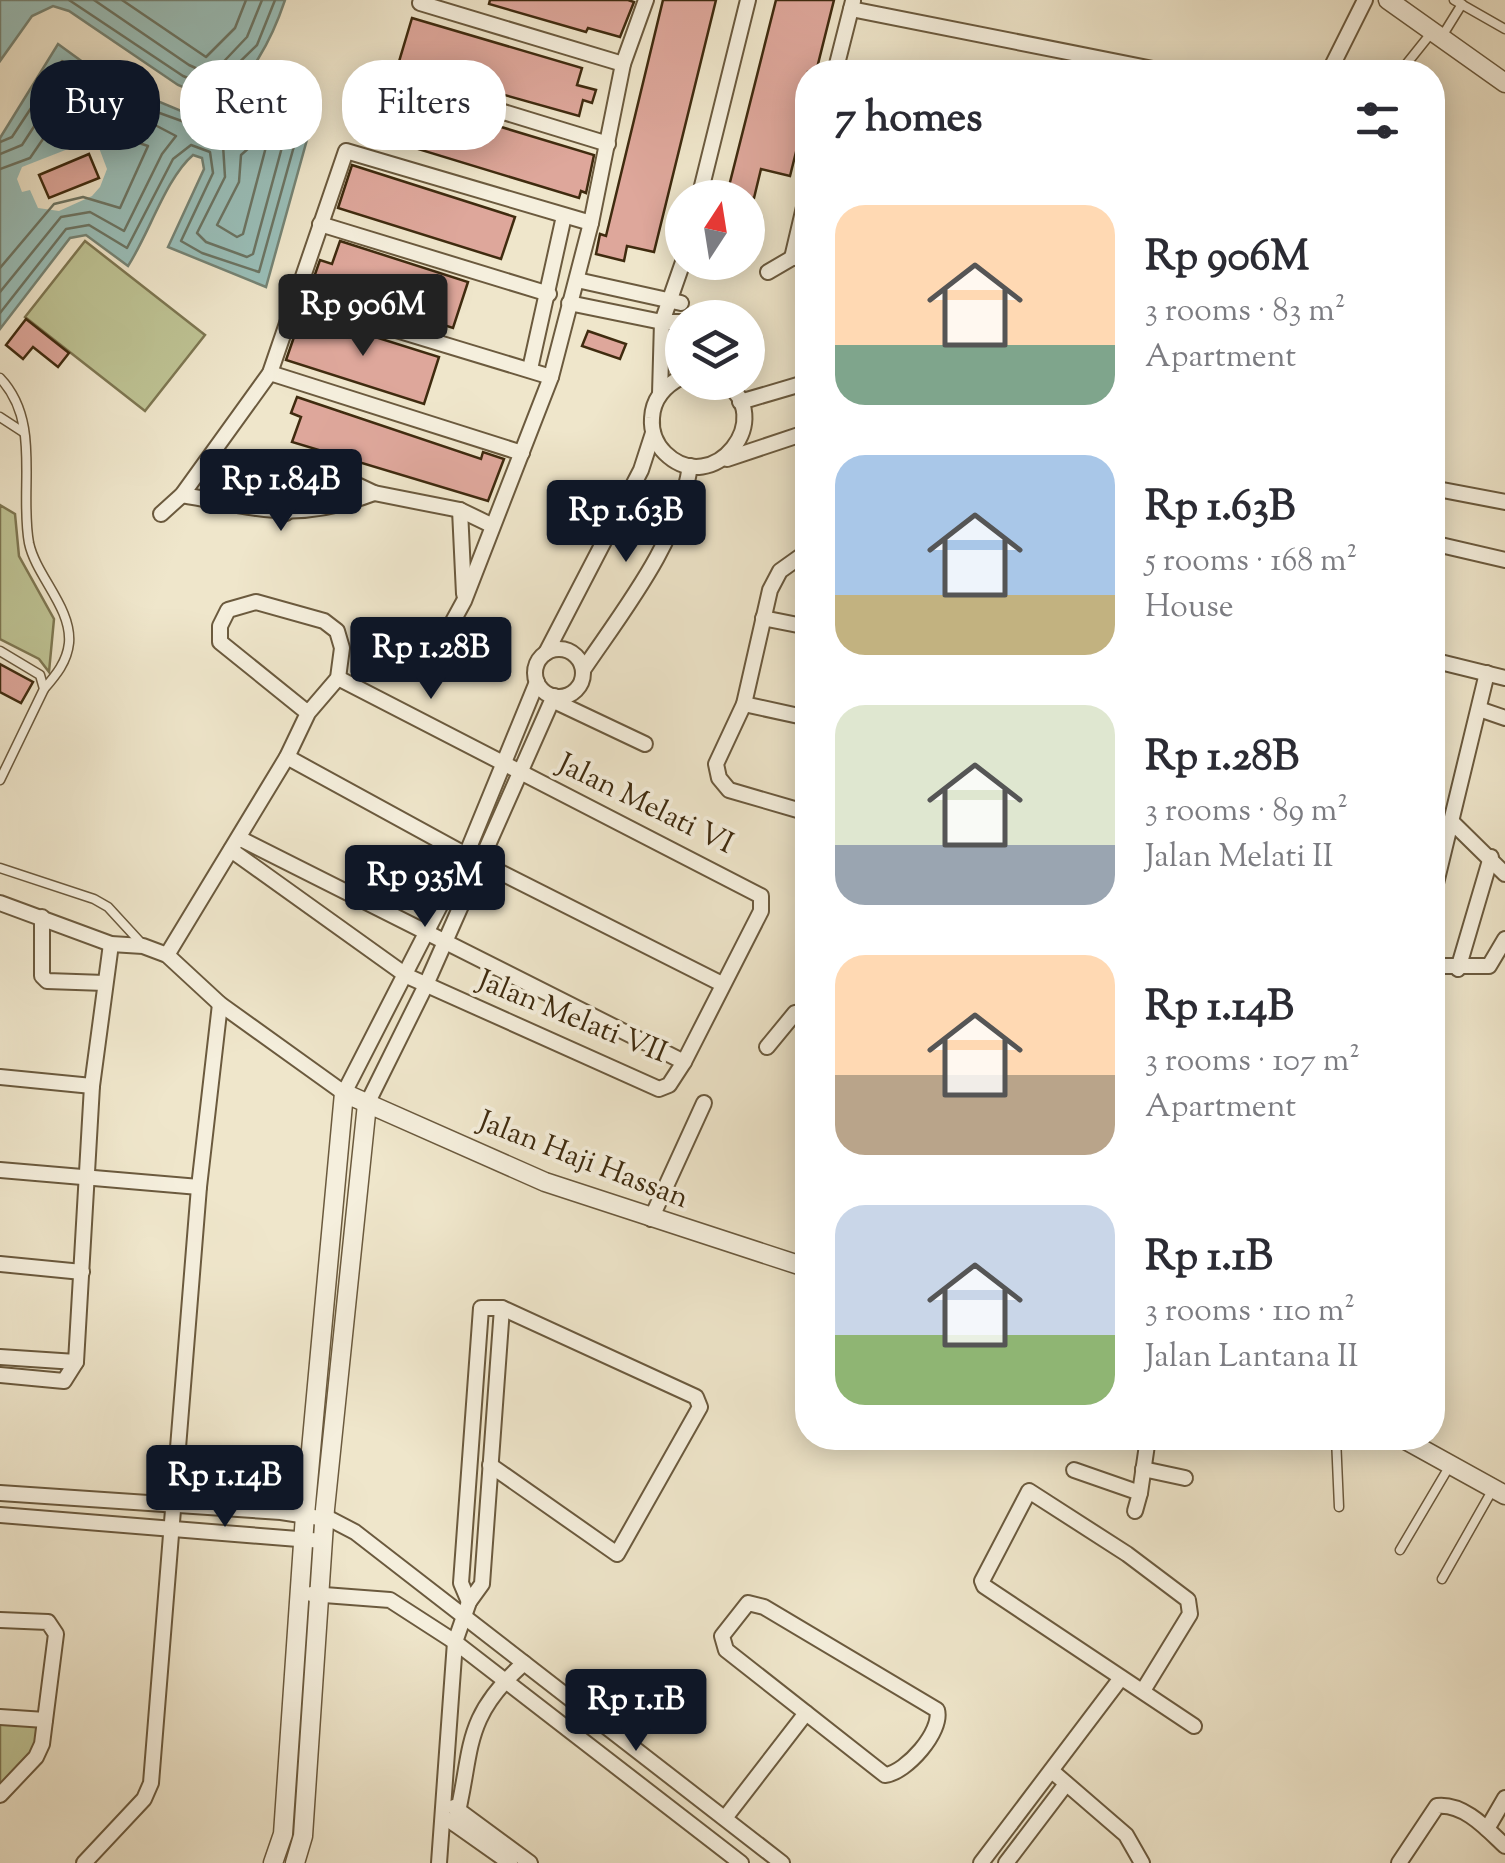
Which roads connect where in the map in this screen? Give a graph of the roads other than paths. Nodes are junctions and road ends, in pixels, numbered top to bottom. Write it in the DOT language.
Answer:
graph roads {
  1 [pos="646,0"];
  2 [pos="748,0"];
  3 [pos="1365,0"];
  4 [pos="1388,0"];
  5 [pos="1460,2"];
  6 [pos="420,3"];
  7 [pos="852,4"];
  8 [pos="1505,29"];
  9 [pos="1437,35"];
  10 [pos="838,60"];
  11 [pos="1112,60"];
  12 [pos="1335,60"];
  13 [pos="1412,60"];
  14 [pos="623,64"];
  15 [pos="1505,83"];
  16 [pos="506,113"];
  17 [pos="608,144"];
  18 [pos="703,180"];
  19 [pos="564,216"];
  20 [pos="591,223"];
  21 [pos="320,224"];
  22 [pos="795,259"];
  23 [pos="768,272"];
  24 [pos="576,280"];
  25 [pos="549,294"];
  26 [pos="294,299"];
  27 [pos="569,303"];
  28 [pos="665,307"];
  29 [pos="665,320"];
  30 [pos="662,322"];
  31 [pos="530,370"];
  32 [pos="270,373"];
  33 [pos="551,377"];
  34 [pos="0,378"];
  35 [pos="795,386"];
  36 [pos="665,390"];
  37 [pos="660,394"];
  38 [pos="740,402"];
  39 [pos="0,417"];
  40 [pos="24,432"];
  41 [pos="653,433"];
  42 [pos="795,436"];
  43 [pos="522,453"];
  44 [pos="720,462"];
  45 [pos="690,466"];
  46 [pos="1445,490"];
  47 [pos="374,493"];
  48 [pos="182,495"];
  49 [pos="1505,502"];
  50 [pos="460,510"];
  51 [pos="286,512"];
  52 [pos="160,514"];
  53 [pos="491,525"];
  54 [pos="1445,546"];
  55 [pos="1505,560"];
  56 [pos="795,561"];
  57 [pos="464,601"];
  58 [pos="762,618"];
  59 [pos="795,624"];
  60 [pos="440,646"];
  61 [pos="0,651"];
  62 [pos="546,653"];
  63 [pos="1445,663"];
  64 [pos="583,670"];
  65 [pos="1487,673"];
  66 [pos="338,678"];
  67 [pos="1505,678"];
  68 [pos="536,682"];
  69 [pos="44,690"];
  70 [pos="553,698"];
  71 [pos="744,704"];
  72 [pos="1479,709"];
  73 [pos="308,713"];
  74 [pos="795,715"];
  75 [pos="1505,718"];
  76 [pos="645,744"];
  77 [pos="286,758"];
  78 [pos="503,765"];
  79 [pos="517,773"];
  80 [pos="0,780"];
  81 [pos="795,810"];
  82 [pos="1453,823"];
  83 [pos="235,844"];
  84 [pos="1445,852"];
  85 [pos="1491,857"];
  86 [pos="473,858"];
  87 [pos="0,868"];
  88 [pos="1505,874"];
  89 [pos="761,896"];
  90 [pos="0,903"];
  91 [pos="42,917"];
  92 [pos="428,933"];
  93 [pos="1505,940"];
  94 [pos="444,941"];
  95 [pos="110,944"];
  96 [pos="144,946"];
  97 [pos="167,955"];
  98 [pos="1445,968"];
  99 [pos="1458,969"];
  100 [pos="407,976"];
  101 [pos="105,984"];
  102 [pos="722,984"];
  103 [pos="425,986"];
  104 [pos="220,1004"];
  105 [pos="795,1012"];
  106 [pos="767,1046"];
  107 [pos="684,1062"];
  108 [pos="0,1077"];
  109 [pos="92,1086"];
  110 [pos="344,1093"];
  111 [pos="704,1103"];
  112 [pos="367,1104"];
  113 [pos="0,1170"];
  114 [pos="86,1176"];
  115 [pos="199,1187"];
  116 [pos="651,1219"];
  117 [pos="0,1264"];
  118 [pos="795,1264"];
  119 [pos="326,1270"];
  120 [pos="347,1271"];
  121 [pos="82,1272"];
  122 [pos="502,1308"];
  123 [pos="0,1357"];
  124 [pos="76,1362"];
  125 [pos="0,1375"];
  126 [pos="1146,1450"];
  127 [pos="1337,1450"];
  128 [pos="1422,1450"];
  129 [pos="490,1465"];
  130 [pos="1449,1466"];
  131 [pos="1143,1469"];
  132 [pos="1074,1470"];
  133 [pos="1185,1478"];
  134 [pos="1499,1492"];
  135 [pos="0,1493"];
  136 [pos="1140,1493"];
  137 [pos="172,1505"];
  138 [pos="1339,1506"];
  139 [pos="1135,1511"];
  140 [pos="0,1515"];
  141 [pos="305,1515"];
  142 [pos="325,1518"];
  143 [pos="170,1528"];
  144 [pos="314,1540"];
  145 [pos="1400,1550"];
  146 [pos="1442,1580"];
  147 [pos="300,1594"];
  148 [pos="320,1595"];
  149 [pos="469,1602"];
  150 [pos="464,1618"];
  151 [pos="0,1620"];
  152 [pos="455,1642"];
  153 [pos="524,1664"];
  154 [pos="1121,1678"];
  155 [pos="505,1680"];
  156 [pos="1144,1688"];
  157 [pos="806,1713"];
  158 [pos="0,1718"];
  159 [pos="45,1720"];
  160 [pos="1194,1726"];
  161 [pos="1053,1772"];
  162 [pos="1066,1784"];
  163 [pos="0,1795"];
  164 [pos="1505,1798"];
  165 [pos="442,1807"];
  166 [pos="457,1817"];
  167 [pos="725,1818"];
  168 [pos="1487,1829"];
  169 [pos="283,1834"];
  170 [pos="303,1836"];
  171 [pos="1505,1846"];
  172 [pos="504,1861"];
  173 [pos="84,1863"];
  174 [pos="272,1863"];
  175 [pos="295,1863"];
  176 [pos="439,1863"];
  177 [pos="530,1863"];
  178 [pos="741,1863"];
  179 [pos="782,1863"];
  180 [pos="980,1863"];
  181 [pos="1006,1863"];
  182 [pos="1142,1863"];
  183 [pos="1400,1863"];
  1 -- 14 [label="street"];
  2 -- 18 [label="street"];
  3 -- 12 [label="street"];
  4 -- 9 [label="street"];
  5 -- 8 [label="lane"];
  5 -- 9 [label="lane"];
  6 -- 14 [label="street"];
  7 -- 10 [label="street"];
  7 -- 11 [label="street"];
  9 -- 13 [label="lane"];
  9 -- 15 [label="street"];
  14 -- 17 [label="street"];
  16 -- 17 [label="street"];
  17 -- 20 [label="street"];
  19 -- 20 [label="street"];
  19 -- 21 [label="street"];
  19 -- 25 [label="street"];
  20 -- 24 [label="street"];
  21 -- 25 [label="street"];
  21 -- 26 [label="street"];
  22 -- 23 [label="street"];
  24 -- 27 [label="street"];
  24 -- 28 [label="street"];
  25 -- 31 [label="street"];
  26 -- 31 [label="street"];
  26 -- 32 [label="street"];
  27 -- 30 [label="street"];
  27 -- 33 [label="street"];
  29 -- 30 [label="street"];
  30 -- 37 [label="street"];
  31 -- 33 [label="street"];
  32 -- 43 [label="street"];
  32 -- 48 [label="street"];
  33 -- 43 [label="street"];
  34 -- 40 [label="lane"];
  35 -- 38 [label="street"];
  36 -- 37 [label="street"];
  37 -- 41 [label="street"];
  38 -- 44 [label="street"];
  39 -- 40 [label="lane"];
  40 -- 69 [label="lane"];
  41 -- 45 [label="street"];
  41 -- 62 [label="street"];
  42 -- 44 [label="street"];
  43 -- 53 [label="street"];
  44 -- 45 [label="street"];
  45 -- 64 [label="street"];
  46 -- 49 [label="street"];
  47 -- 50 [label="street"];
  47 -- 51 [label="street"];
  47 -- 51 [label="street"];
  48 -- 51 [label="street"];
  48 -- 52 [label="street"];
  50 -- 53 [label="street"];
  50 -- 57 [label="street"];
  53 -- 57 [label="street"];
  54 -- 55 [label="street"];
  56 -- 58 [label="street"];
  57 -- 60 [label="street"];
  58 -- 59 [label="street"];
  58 -- 71 [label="street"];
  61 -- 69 [label="lane"];
  62 -- 64 [label="street"];
  62 -- 68 [label="street"];
  63 -- 65 [label="street"];
  64 -- 70 [label="street"];
  65 -- 67 [label="street"];
  65 -- 72 [label="street"];
  66 -- 73 [label="street"];
  66 -- 73 [label="street"];
  66 -- 78 [label="street, Jalan Melati VI"];
  68 -- 70 [label="street"];
  68 -- 78 [label="street"];
  69 -- 80 [label="lane"];
  70 -- 76 [label="street"];
  70 -- 79 [label="street"];
  71 -- 74 [label="street"];
  71 -- 81 [label="street"];
  72 -- 75 [label="street"];
  72 -- 82 [label="street"];
  73 -- 77 [label="street"];
  77 -- 83 [label="street"];
  77 -- 86 [label="street"];
  78 -- 79 [label="street, Jalan Melati VI"];
  78 -- 86 [label="street"];
  79 -- 86 [label="street"];
  79 -- 89 [label="street, Jalan Melati VI"];
  82 -- 84 [label="street"];
  82 -- 85 [label="street"];
  83 -- 92 [label="street"];
  83 -- 97 [label="street"];
  83 -- 100 [label="street"];
  85 -- 88 [label="street"];
  85 -- 99 [label="street"];
  86 -- 92 [label="street"];
  86 -- 94 [label="street"];
  86 -- 102 [label="street"];
  87 -- 96 [label="lane"];
  89 -- 102 [label="street, Jalan Melati VII"];
  90 -- 91 [label="street"];
  91 -- 95 [label="street"];
  91 -- 101 [label="street"];
  92 -- 94 [label="street"];
  92 -- 100 [label="street"];
  93 -- 99 [label="street"];
  94 -- 103 [label="street"];
  94 -- 107 [label="street"];
  95 -- 96 [label="street"];
  95 -- 101 [label="street"];
  96 -- 97 [label="street"];
  97 -- 104 [label="street"];
  98 -- 99 [label="street"];
  100 -- 103 [label="street"];
  100 -- 110 [label="street"];
  101 -- 109 [label="street"];
  102 -- 107 [label="street, Jalan Melati VII"];
  103 -- 107 [label="street, Jalan Melati VII"];
  103 -- 112 [label="street"];
  104 -- 110 [label="street"];
  104 -- 115 [label="street"];
  105 -- 106 [label="street"];
  108 -- 109 [label="street"];
  109 -- 114 [label="street"];
  110 -- 112 [label="street, Jalan Haji Hassan"];
  110 -- 119 [label="street"];
  111 -- 116 [label="street"];
  112 -- 116 [label="street, Jalan Haji Hassan"];
  112 -- 120 [label="street"];
  113 -- 114 [label="street"];
  114 -- 115 [label="street"];
  114 -- 121 [label="street"];
  115 -- 137 [label="street"];
  116 -- 118 [label="street, Jalan Haji Hassan"];
  117 -- 121 [label="street"];
  119 -- 120 [label="street"];
  119 -- 141 [label="street"];
  120 -- 142 [label="street"];
  121 -- 124 [label="street"];
  122 -- 129 [label="street"];
  122 -- 129 [label="street"];
  122 -- 149 [label="street"];
  123 -- 124 [label="street"];
  124 -- 125 [label="street"];
  126 -- 131 [label="street"];
  127 -- 138 [label="lane"];
  128 -- 130 [label="street"];
  129 -- 149 [label="street"];
  130 -- 134 [label="street"];
  130 -- 145 [label="lane"];
  131 -- 133 [label="street"];
  131 -- 136 [label="street"];
  132 -- 136 [label="street"];
  134 -- 146 [label="lane"];
  135 -- 137 [label="street"];
  136 -- 139 [label="street"];
  137 -- 141 [label="street"];
  137 -- 143 [label="street"];
  140 -- 143 [label="street"];
  141 -- 142 [label="street"];
  141 -- 144 [label="street"];
  142 -- 144 [label="street"];
  142 -- 150 [label="street"];
  143 -- 144 [label="street"];
  143 -- 173 [label="street"];
  144 -- 147 [label="street"];
  144 -- 148 [label="street"];
  147 -- 148 [label="street"];
  147 -- 169 [label="street"];
  148 -- 152 [label="street"];
  148 -- 170 [label="street"];
  149 -- 150 [label="street"];
  150 -- 152 [label="street"];
  150 -- 153 [label="street"];
  151 -- 159 [label="street"];
  152 -- 155 [label="street"];
  152 -- 165 [label="street"];
  153 -- 155 [label="street"];
  153 -- 167 [label="street"];
  154 -- 156 [label="street"];
  154 -- 156 [label="street"];
  154 -- 161 [label="street"];
  155 -- 166 [label="street"];
  155 -- 178 [label="street"];
  156 -- 160 [label="street"];
  157 -- 157 [label="street"];
  157 -- 167 [label="street"];
  158 -- 159 [label="street"];
  159 -- 163 [label="street"];
  161 -- 162 [label="street"];
  161 -- 180 [label="street"];
  162 -- 181 [label="street"];
  162 -- 182 [label="street"];
  164 -- 168 [label="street"];
  165 -- 166 [label="street"];
  165 -- 176 [label="street"];
  166 -- 172 [label="street"];
  166 -- 177 [label="street"];
  167 -- 179 [label="street"];
  168 -- 171 [label="street"];
  168 -- 183 [label="street"];
  169 -- 170 [label="street"];
  169 -- 174 [label="street"];
  170 -- 175 [label="street"];
}
